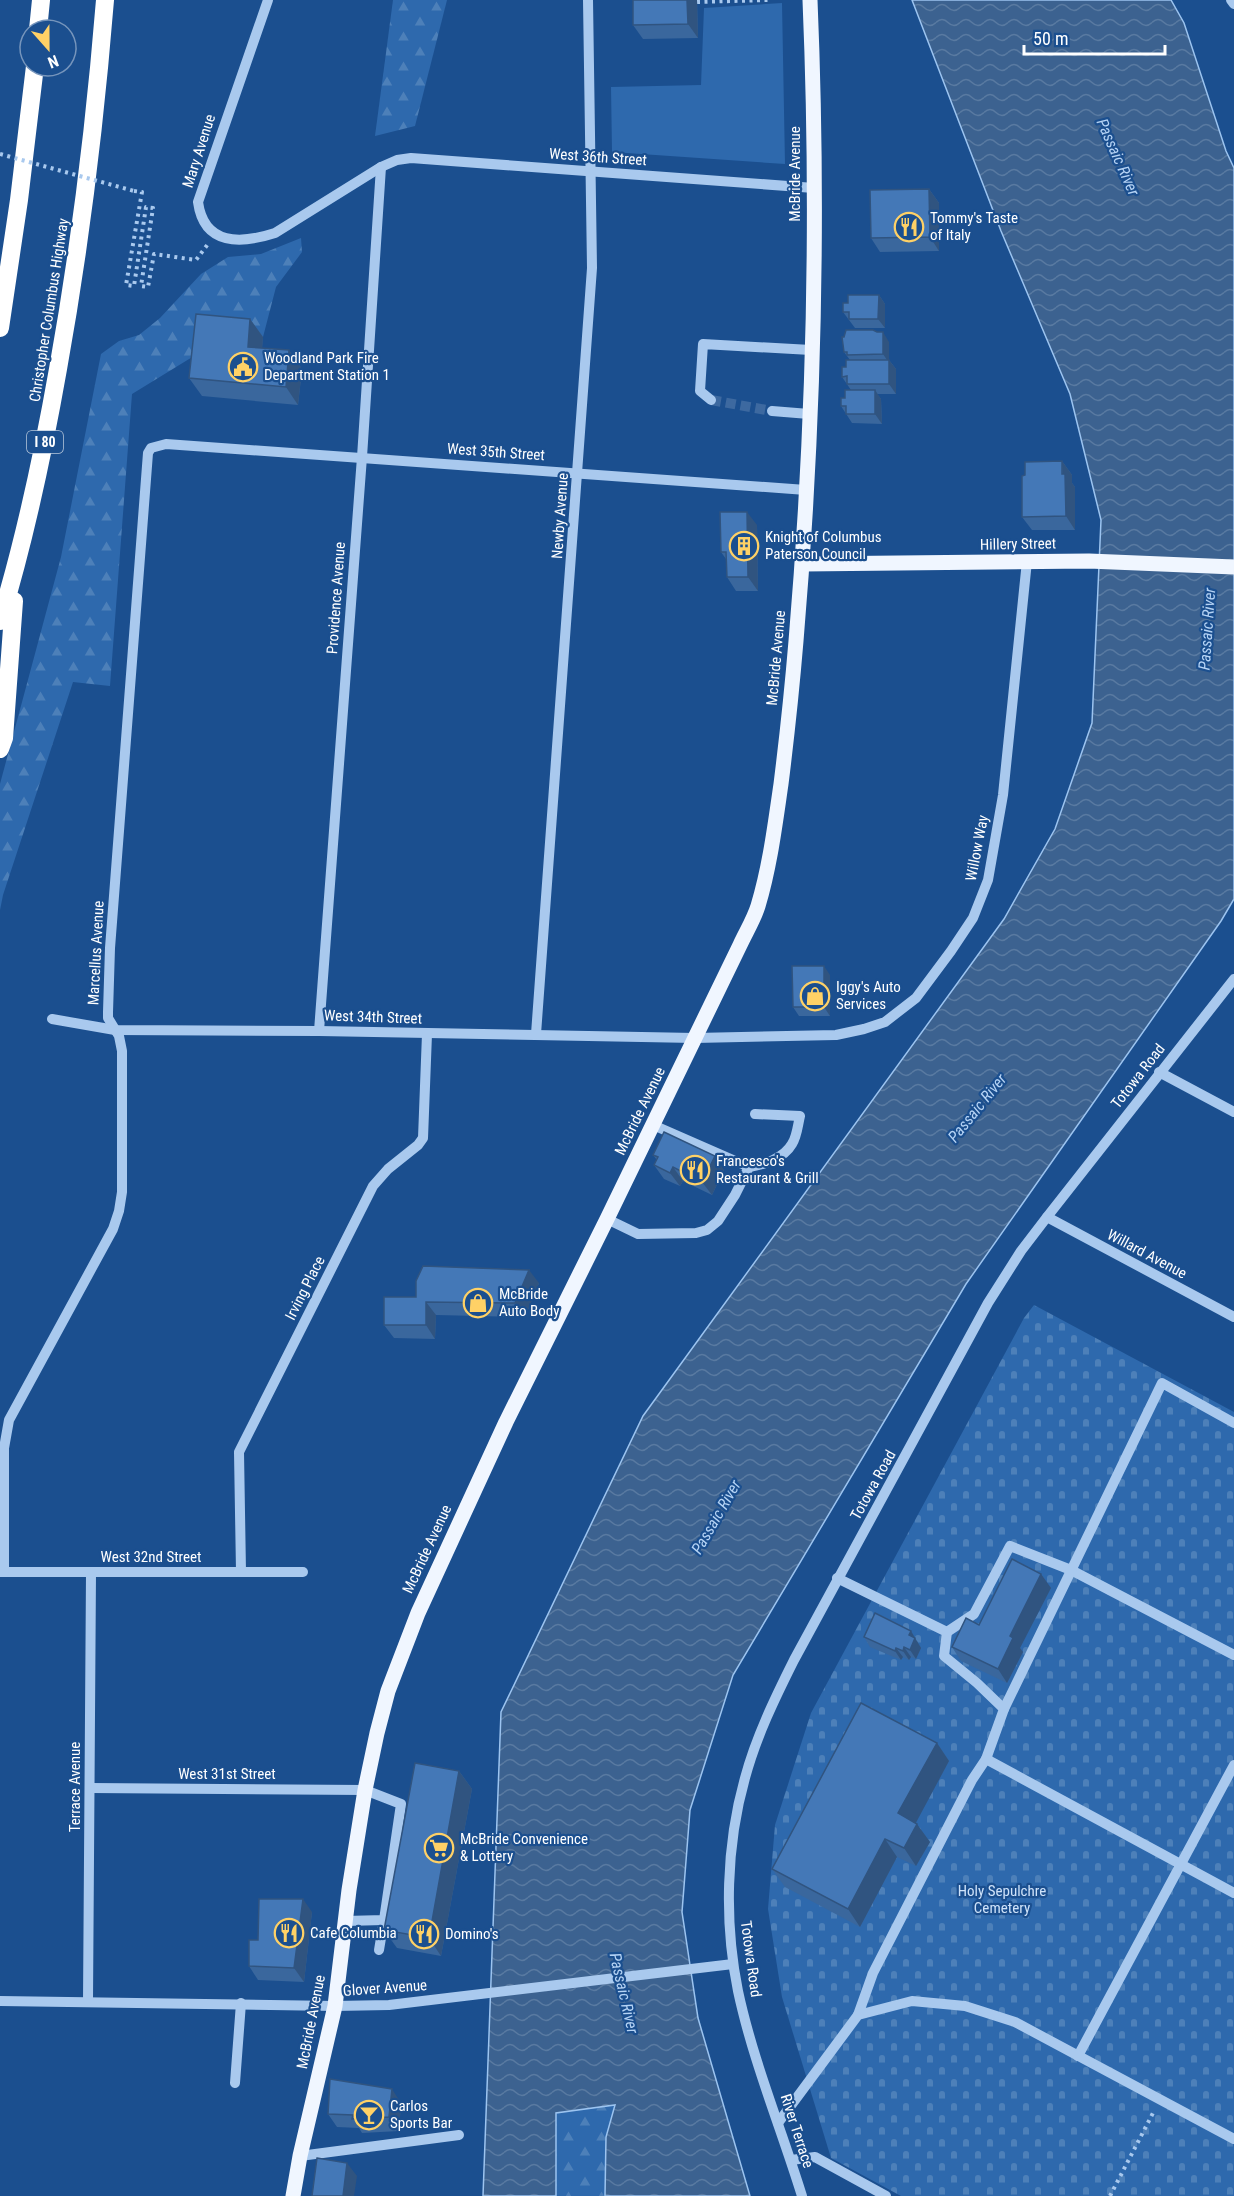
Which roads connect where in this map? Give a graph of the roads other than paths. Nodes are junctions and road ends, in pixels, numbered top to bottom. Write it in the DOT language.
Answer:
graph roads {
  1 [pos="41,0"];
  2 [pos="105,0"];
  3 [pos="268,0"];
  4 [pos="588,0"];
  5 [pos="810,0"];
  6 [pos="1231,0"];
  7 [pos="1234,4"];
  8 [pos="39,18"];
  9 [pos="33,78"];
  10 [pos="381,167"];
  11 [pos="589,171"];
  12 [pos="814,188"];
  13 [pos="0,328"];
  14 [pos="811,350"];
  15 [pos="711,400"];
  16 [pos="772,411"];
  17 [pos="810,414"];
  18 [pos="184,445"];
  19 [pos="362,458"];
  20 [pos="578,472"];
  21 [pos="806,489"];
  22 [pos="1027,561"];
  23 [pos="16,564"];
  24 [pos="803,564"];
  25 [pos="1234,567"];
  26 [pos="0,621"];
  27 [pos="0,749"];
  28 [pos="1234,979"];
  29 [pos="52,1019"];
  30 [pos="116,1030"];
  31 [pos="319,1030"];
  32 [pos="427,1034"];
  33 [pos="536,1034"];
  34 [pos="695,1038"];
  35 [pos="1159,1072"];
  36 [pos="1234,1112"];
  37 [pos="754,1114"];
  38 [pos="653,1125"];
  39 [pos="749,1167"];
  40 [pos="1047,1218"];
  41 [pos="608,1219"];
  42 [pos="1234,1317"];
  43 [pos="1234,1423"];
  44 [pos="1071,1570"];
  45 [pos="2,1572"];
  46 [pos="241,1572"];
  47 [pos="303,1572"];
  48 [pos="91,1573"];
  49 [pos="837,1578"];
  50 [pos="947,1632"];
  51 [pos="1234,1655"];
  52 [pos="1004,1709"];
  53 [pos="986,1759"];
  54 [pos="1234,1765"];
  55 [pos="90,1788"];
  56 [pos="365,1790"];
  57 [pos="1180,1865"];
  58 [pos="1234,1893"];
  59 [pos="384,1920"];
  60 [pos="345,1921"];
  61 [pos="380,1950"];
  62 [pos="733,1964"];
  63 [pos="0,2001"];
  64 [pos="88,2001"];
  65 [pos="241,2004"];
  66 [pos="335,2006"];
  67 [pos="858,2015"];
  68 [pos="1078,2056"];
  69 [pos="762,2075"];
  70 [pos="235,2083"];
  71 [pos="778,2123"];
  72 [pos="459,2135"];
  73 [pos="1234,2139"];
  74 [pos="300,2156"];
  75 [pos="791,2160"];
  76 [pos="294,2196"];
  77 [pos="802,2196"];
  78 [pos="886,2196"];
  1 -- 8 [label="highway"];
  2 -- 23 [label="highway, Christopher Columbus Highway / I 80"];
  3 -- 10 [label="street, Mary Avenue"];
  4 -- 11 [label="street, Newby Avenue"];
  5 -- 12 [label="main road, McBride Avenue"];
  6 -- 7 [label="street"];
  9 -- 13 [label="highway"];
  10 -- 11 [label="street, West 36th Street"];
  10 -- 19 [label="street, Providence Avenue"];
  11 -- 12 [label="street, West 36th Street"];
  11 -- 20 [label="street, Newby Avenue"];
  12 -- 14 [label="main road, McBride Avenue"];
  14 -- 15 [label="street"];
  14 -- 17 [label="main road, McBride Avenue"];
  16 -- 17 [label="street"];
  17 -- 21 [label="main road, McBride Avenue"];
  18 -- 19 [label="street, West 35th Street"];
  18 -- 30 [label="street, Marcellus Avenue"];
  19 -- 20 [label="street, West 35th Street"];
  19 -- 31 [label="street, Providence Avenue"];
  20 -- 21 [label="street, West 35th Street"];
  20 -- 33 [label="street, Newby Avenue"];
  21 -- 24 [label="main road, McBride Avenue"];
  22 -- 24 [label="main road, Hillery Street"];
  22 -- 25 [label="main road, Hillery Street"];
  22 -- 34 [label="street, Willow Way"];
  23 -- 26 [label="highway, Christopher Columbus Highway / I 80"];
  23 -- 27 [label="highway"];
  24 -- 34 [label="main road, McBride Avenue"];
  28 -- 35 [label="street, Totowa Road"];
  29 -- 30 [label="street, West 34th Street"];
  30 -- 31 [label="street, West 34th Street"];
  30 -- 45 [label="street, Marcellus Avenue"];
  31 -- 32 [label="street, West 34th Street"];
  32 -- 33 [label="street, West 34th Street"];
  32 -- 46 [label="street, Irving Place"];
  33 -- 34 [label="street, West 34th Street"];
  34 -- 38 [label="main road, McBride Avenue"];
  35 -- 36 [label="street"];
  35 -- 40 [label="street, Totowa Road"];
  37 -- 39 [label="street"];
  38 -- 39 [label="street"];
  38 -- 41 [label="main road, McBride Avenue"];
  39 -- 41 [label="street"];
  40 -- 42 [label="street, Willard Avenue"];
  40 -- 49 [label="street, Totowa Road"];
  41 -- 56 [label="main road, McBride Avenue"];
  43 -- 44 [label="street"];
  44 -- 50 [label="street"];
  44 -- 51 [label="street"];
  44 -- 52 [label="street"];
  45 -- 48 [label="street, West 32nd Street"];
  46 -- 47 [label="street, West 32nd Street"];
  46 -- 48 [label="street, West 32nd Street"];
  48 -- 55 [label="street, Terrace Avenue"];
  49 -- 50 [label="street"];
  49 -- 62 [label="street, Totowa Road"];
  50 -- 52 [label="street"];
  52 -- 53 [label="street"];
  53 -- 57 [label="street"];
  53 -- 67 [label="street"];
  54 -- 57 [label="street"];
  55 -- 56 [label="street, West 31st Street"];
  55 -- 64 [label="street, Terrace Avenue"];
  56 -- 59 [label="street"];
  56 -- 60 [label="main road, McBride Avenue"];
  57 -- 58 [label="street"];
  57 -- 68 [label="street"];
  59 -- 60 [label="street"];
  59 -- 61 [label="street"];
  60 -- 66 [label="main road, McBride Avenue"];
  62 -- 66 [label="street, Glover Avenue"];
  62 -- 69 [label="street, Totowa Road"];
  63 -- 64 [label="street, Glover Avenue"];
  64 -- 65 [label="street, Glover Avenue"];
  65 -- 66 [label="street, Glover Avenue"];
  65 -- 70 [label="street"];
  66 -- 74 [label="main road, McBride Avenue"];
  67 -- 68 [label="street"];
  67 -- 71 [label="street"];
  68 -- 73 [label="street"];
  69 -- 71 [label="street, River Terrace"];
  71 -- 75 [label="street, River Terrace"];
  72 -- 74 [label="street"];
  74 -- 76 [label="main road, McBride Avenue"];
  75 -- 77 [label="street, River Terrace"];
  75 -- 78 [label="street"];
}
